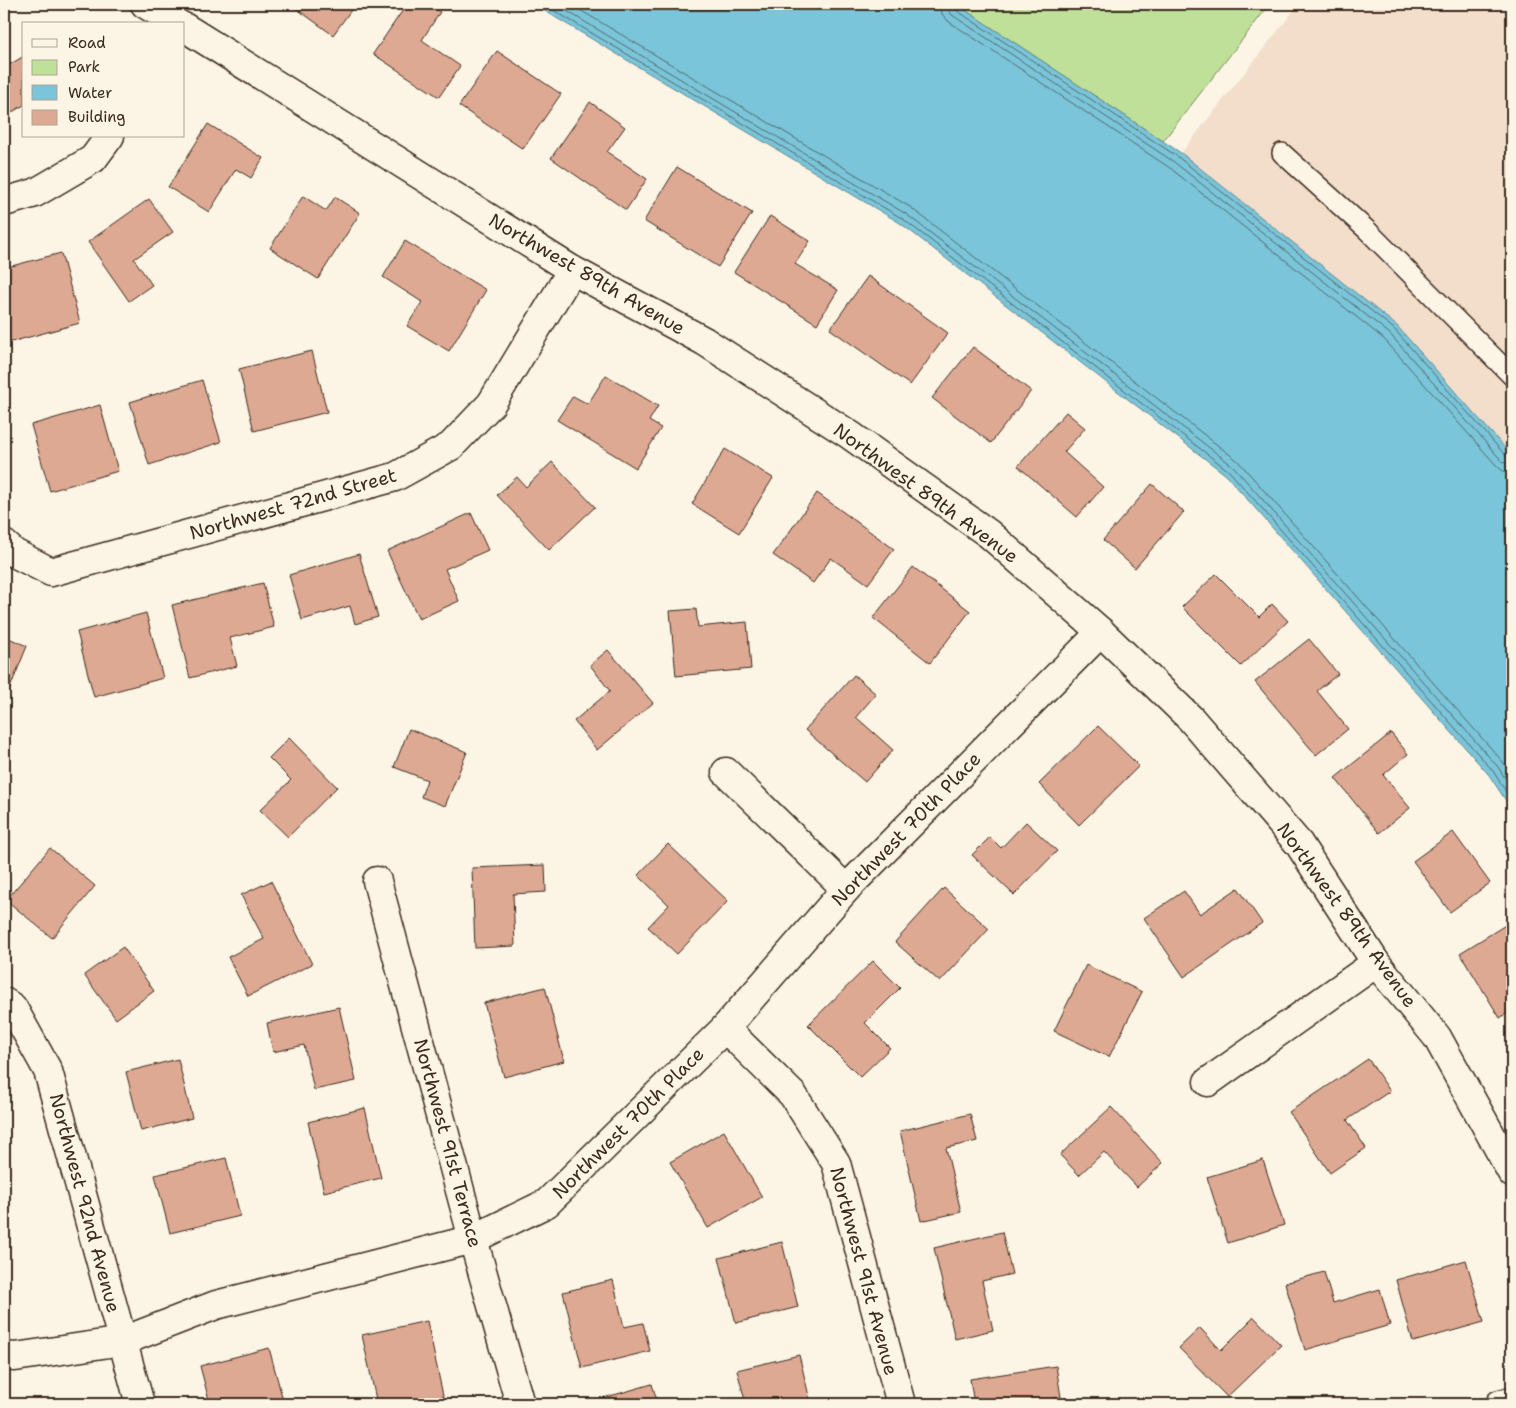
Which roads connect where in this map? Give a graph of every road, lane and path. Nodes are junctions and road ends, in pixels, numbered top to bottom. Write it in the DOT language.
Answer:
graph roads {
  1 [pos="145,4"];
  2 [pos="171,22"];
  3 [pos="185,32"];
  4 [pos="109,138"];
  5 [pos="1282,152"];
  6 [pos="4,202"];
  7 [pos="572,270"];
  8 [pos="1512,376"];
  9 [pos="9,548"];
  10 [pos="1101,632"];
  11 [pos="726,772"];
  12 [pos="378,881"];
  13 [pos="846,889"];
  14 [pos="1376,963"];
  15 [pos="8,1005"];
  16 [pos="725,1028"];
  17 [pos="1208,1082"];
  18 [pos="1512,1173"];
  19 [pos="473,1239"];
  20 [pos="123,1341"];
  21 [pos="4,1356"];
  22 [pos="1512,1401"];
  23 [pos="140,1404"];
  24 [pos="520,1404"];
  25 [pos="901,1404"];
  26 [pos="1500,1404"];
  1 -- 2 [label="street, Northwest 89th Avenue"];
  3 -- 7 [label="street, Northwest 89th Avenue"];
  4 -- 6 [label="street"];
  5 -- 8 [label="lane"];
  7 -- 9 [label="street, Northwest 72nd Street"];
  7 -- 10 [label="street, Northwest 89th Avenue"];
  10 -- 13 [label="street, Northwest 70th Place"];
  10 -- 14 [label="street, Northwest 89th Avenue"];
  11 -- 13 [label="street"];
  12 -- 19 [label="street, Northwest 91st Terrace"];
  13 -- 16 [label="street, Northwest 70th Place"];
  14 -- 17 [label="street"];
  14 -- 18 [label="street, Northwest 89th Avenue"];
  15 -- 20 [label="street, Northwest 92nd Avenue"];
  16 -- 19 [label="street, Northwest 70th Place"];
  16 -- 25 [label="street, Northwest 91st Avenue"];
  19 -- 20 [label="street, Northwest 70th Place"];
  19 -- 24 [label="street, Northwest 91st Terrace"];
  20 -- 21 [label="street, Northwest 70th Place"];
  20 -- 23 [label="street, Northwest 92nd Avenue"];
  22 -- 26 [label="street"];
}
